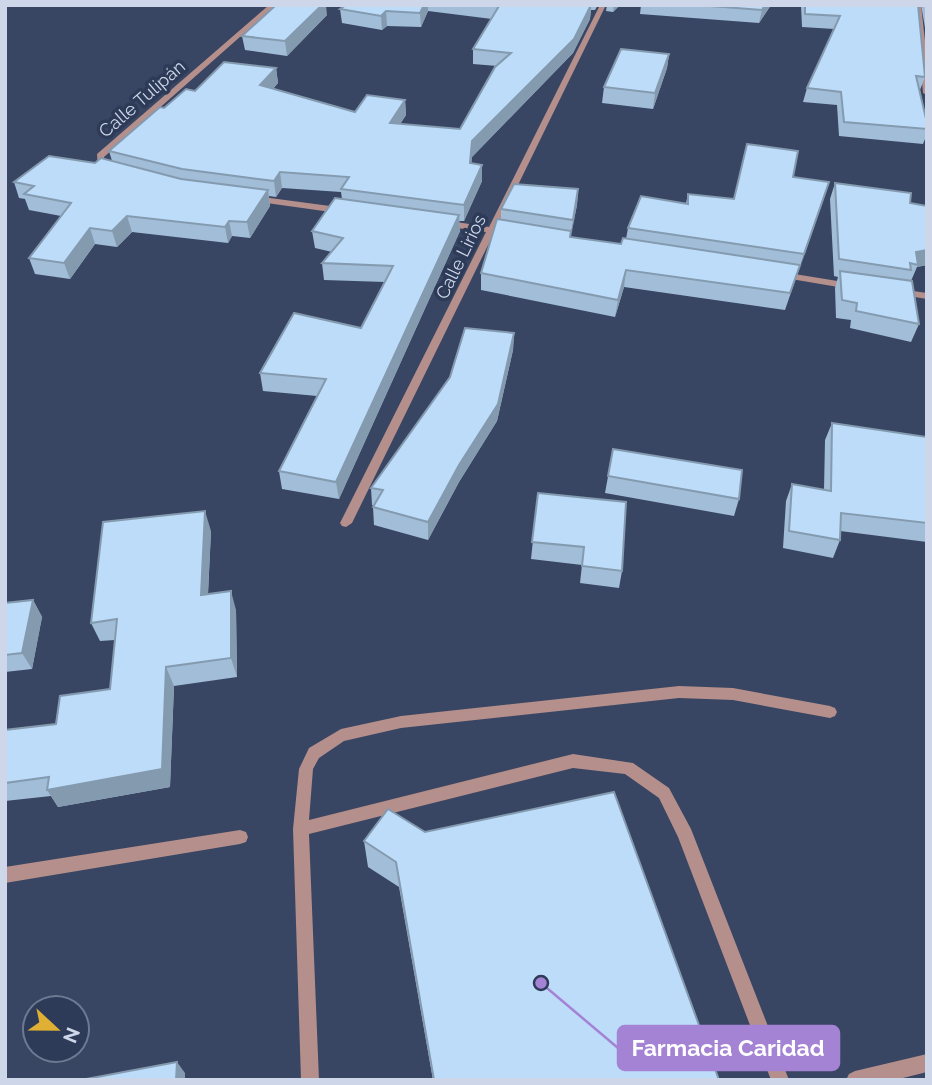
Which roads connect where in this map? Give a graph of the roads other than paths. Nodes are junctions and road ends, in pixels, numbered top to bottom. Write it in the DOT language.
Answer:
graph roads {
  1 [pos="273,5"];
  2 [pos="603,5"];
  3 [pos="918,5"];
  4 [pos="927,93"];
  5 [pos="113,171"];
  6 [pos="239,197"];
  7 [pos="359,212"];
  8 [pos="439,223"];
  9 [pos="492,230"];
  10 [pos="520,234"];
  11 [pos="766,273"];
  12 [pos="861,287"];
  13 [pos="887,291"];
  14 [pos="927,296"];
  15 [pos="346,523"];
  16 [pos="830,712"];
  17 [pos="301,829"];
  18 [pos="240,837"];
  19 [pos="5,875"];
  20 [pos="927,1063"];
  21 [pos="310,1080"];
  22 [pos="780,1080"];
  23 [pos="855,1080"];
  1 -- 5 [label="street, Calle Tulipán"];
  2 -- 9 [label="street, Calle Lirios"];
  3 -- 4 [label="street"];
  6 -- 7 [label="street"];
  8 -- 9 [label="street"];
  9 -- 10 [label="street"];
  9 -- 15 [label="street, Calle Lirios"];
  11 -- 12 [label="street"];
  13 -- 14 [label="street"];
  16 -- 17 [label="street"];
  17 -- 21 [label="street"];
  17 -- 22 [label="street"];
  18 -- 19 [label="street"];
  20 -- 23 [label="street"];
}
